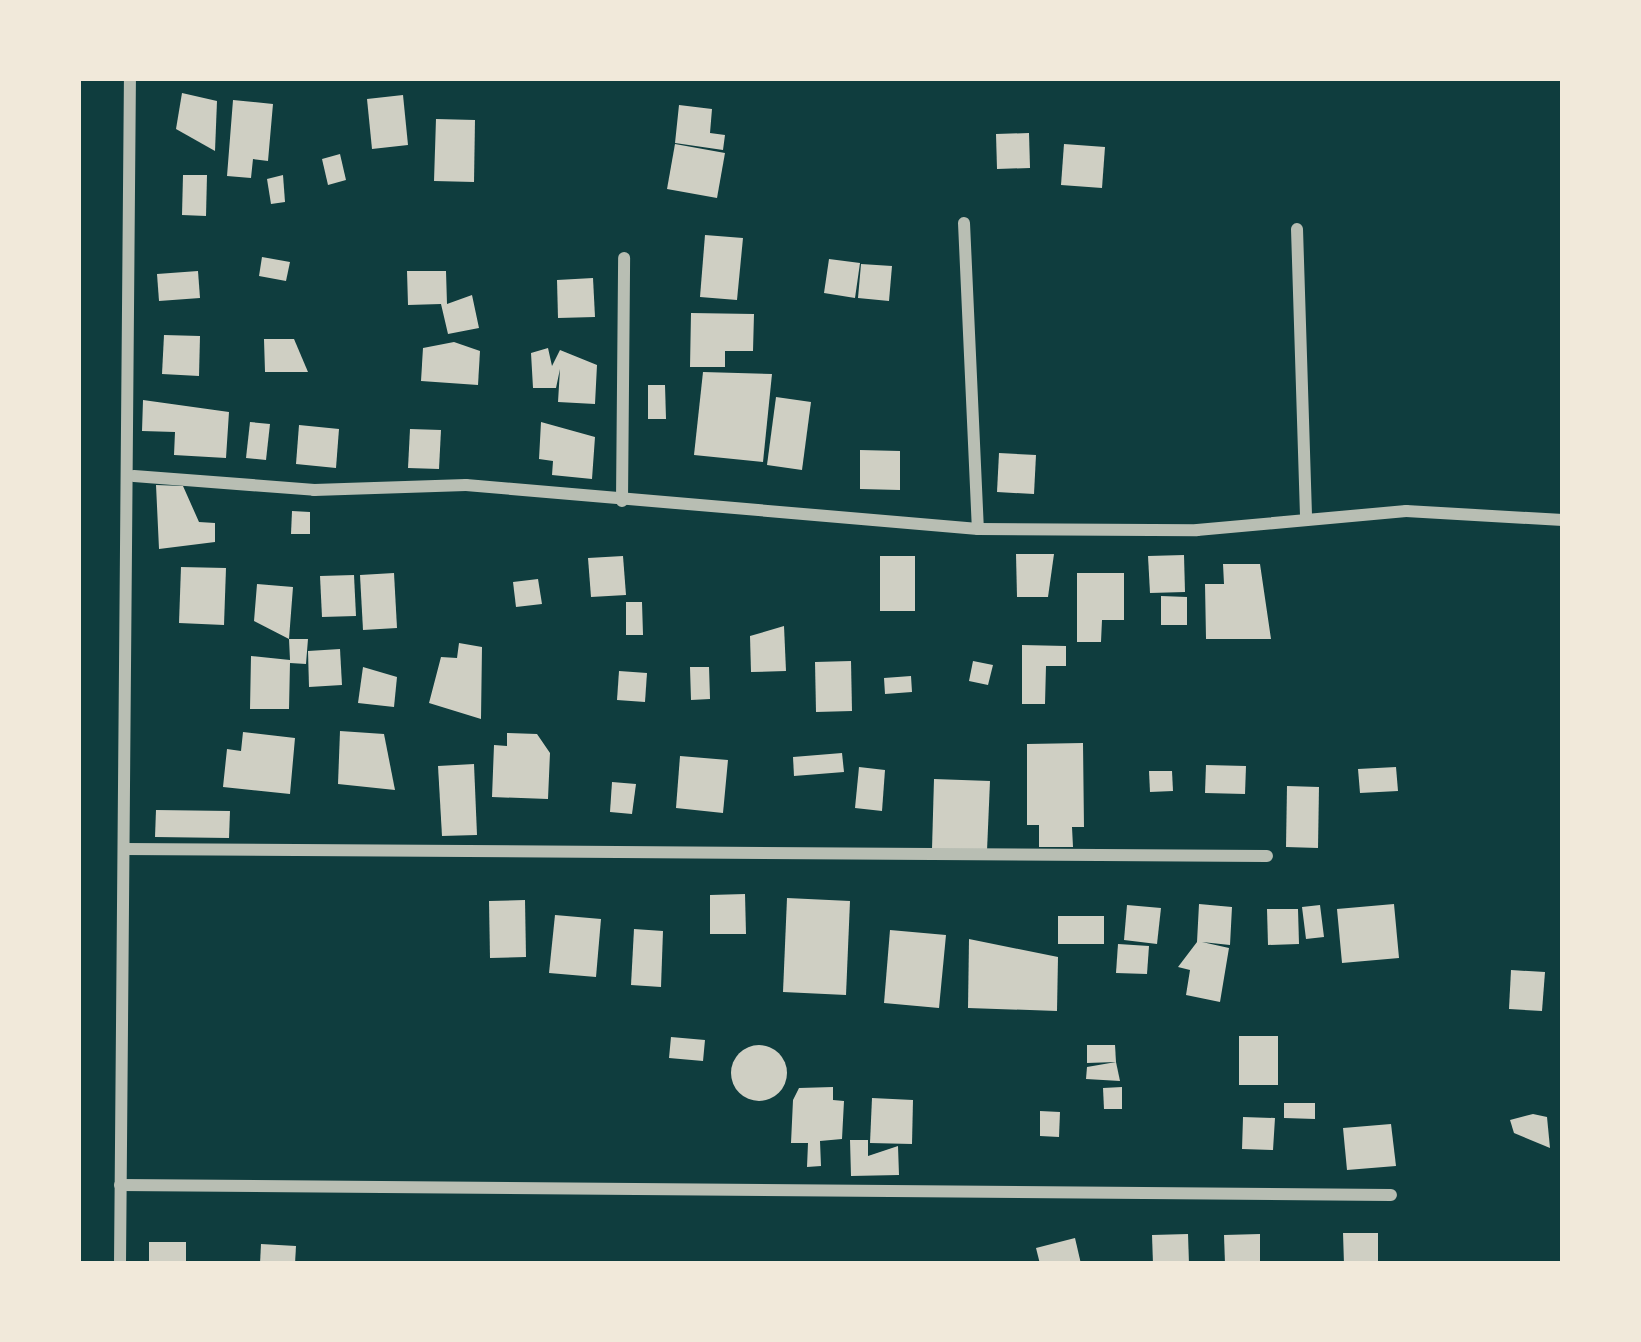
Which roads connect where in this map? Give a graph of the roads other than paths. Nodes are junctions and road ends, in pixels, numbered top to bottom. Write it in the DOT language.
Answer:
graph roads {
  1 [pos="130,78"];
  2 [pos="964,223"];
  3 [pos="1298,230"];
  4 [pos="624,258"];
  5 [pos="134,476"];
  6 [pos="622,501"];
  7 [pos="1306,520"];
  8 [pos="1563,520"];
  9 [pos="978,529"];
  10 [pos="124,849"];
  11 [pos="1267,856"];
  12 [pos="120,1186"];
  13 [pos="1391,1195"];
  14 [pos="120,1264"];
  1 -- 5 [label="street"];
  2 -- 9 [label="street"];
  3 -- 7 [label="street"];
  4 -- 6 [label="street"];
  5 -- 6 [label="street"];
  5 -- 10 [label="street"];
  6 -- 9 [label="street"];
  7 -- 8 [label="street"];
  7 -- 9 [label="street"];
  10 -- 11 [label="street"];
  10 -- 12 [label="street"];
  12 -- 13 [label="street"];
  12 -- 14 [label="street"];
}
